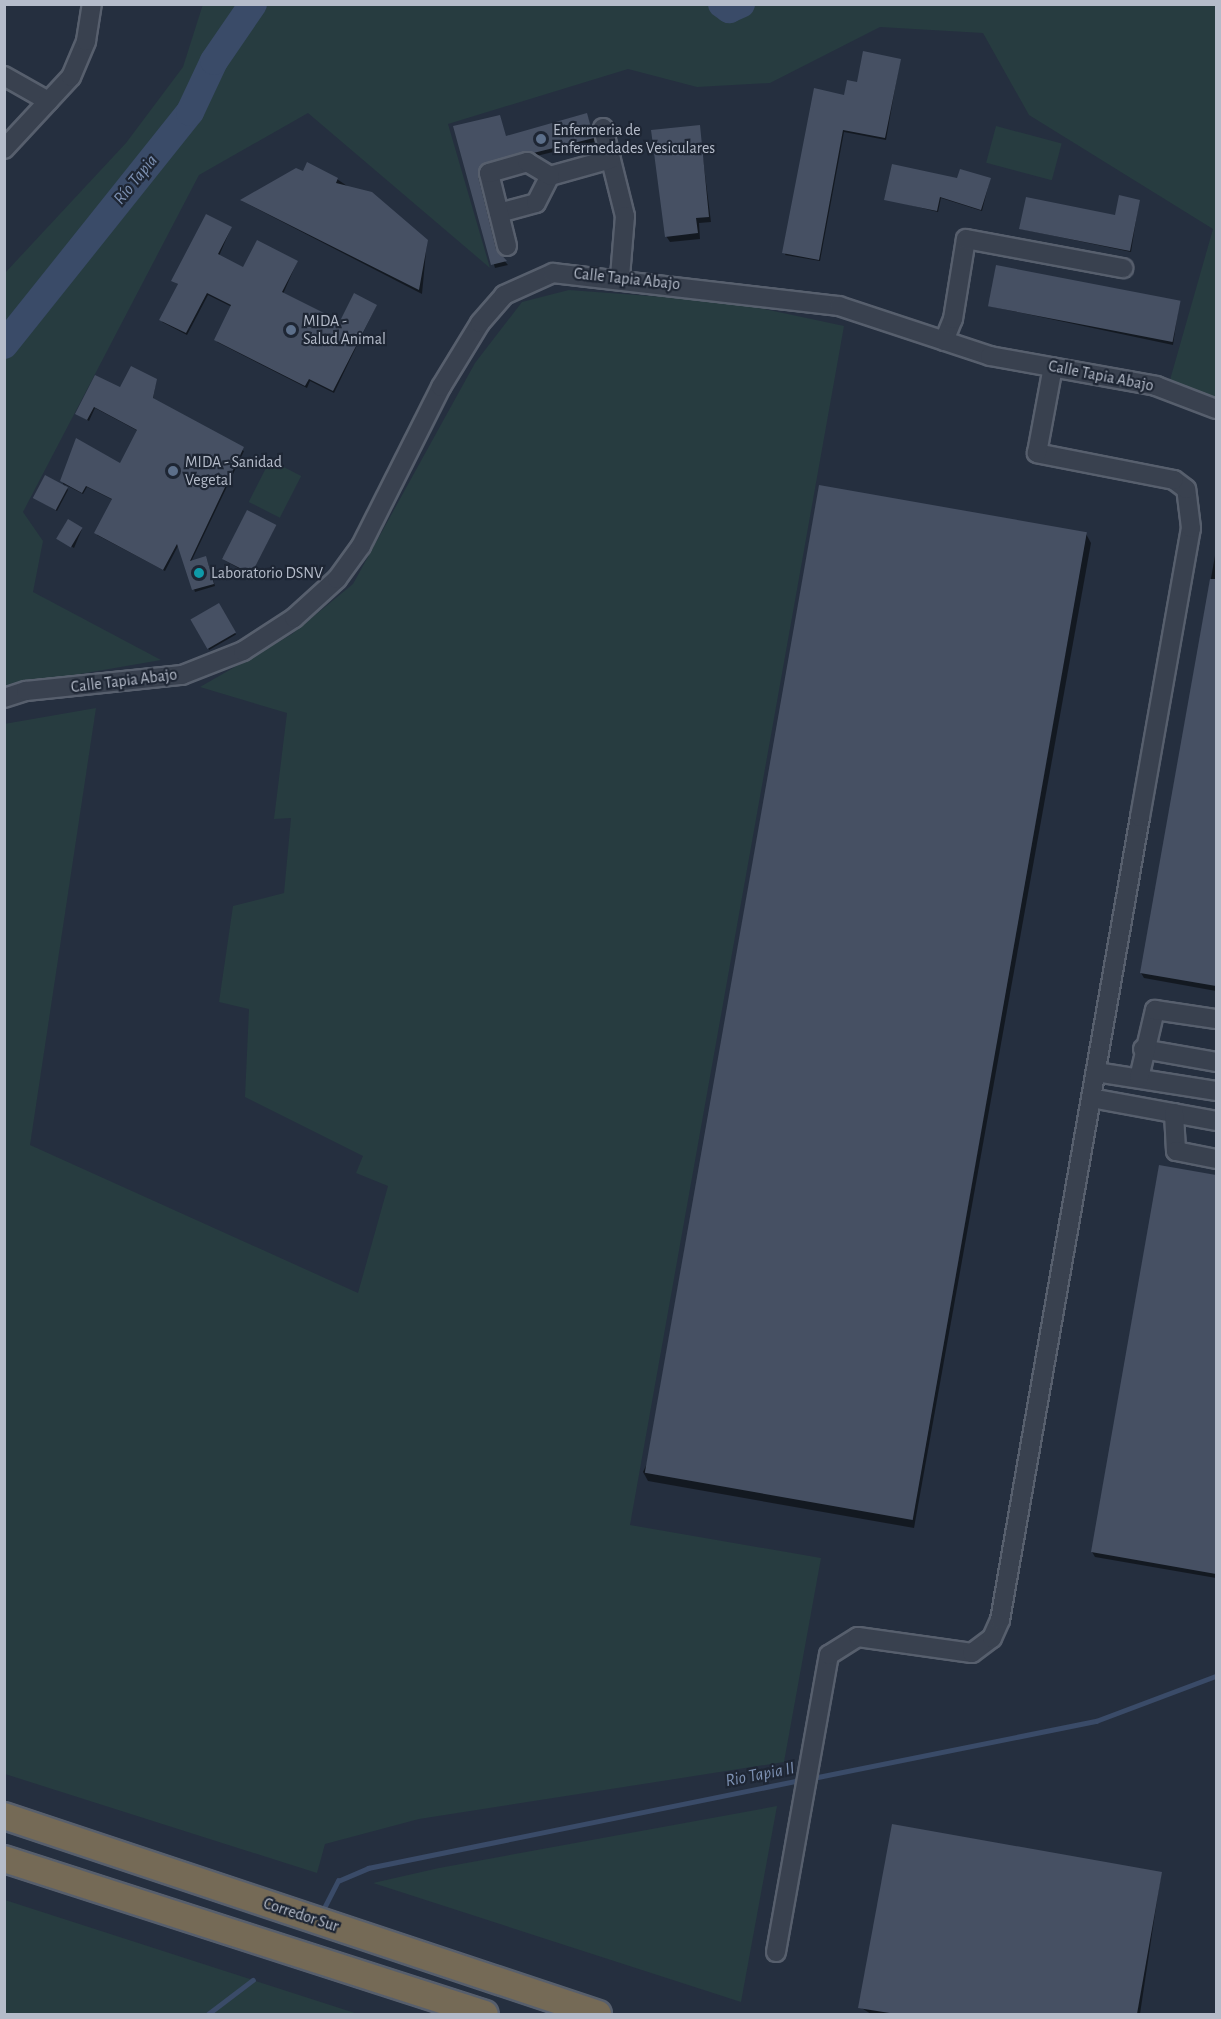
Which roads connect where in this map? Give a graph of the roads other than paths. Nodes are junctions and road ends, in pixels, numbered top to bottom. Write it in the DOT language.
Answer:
graph roads {
  1 [pos="92,4"];
  2 [pos="4,76"];
  3 [pos="48,101"];
  4 [pos="603,128"];
  5 [pos="4,149"];
  6 [pos="611,159"];
  7 [pos="550,176"];
  8 [pos="499,213"];
  9 [pos="507,246"];
  10 [pos="1123,268"];
  11 [pos="620,277"];
  12 [pos="944,341"];
  13 [pos="1053,367"];
  14 [pos="1216,409"];
  15 [pos="4,698"];
  16 [pos="1216,1019"];
  17 [pos="1143,1049"];
  18 [pos="1216,1062"];
  19 [pos="1096,1072"];
  20 [pos="1139,1078"];
  21 [pos="1216,1091"];
  22 [pos="1091,1098"];
  23 [pos="1174,1113"];
  24 [pos="1216,1121"];
  25 [pos="1216,1160"];
  26 [pos="4,1816"];
  27 [pos="4,1859"];
  28 [pos="776,1952"];
  29 [pos="485,2014"];
  30 [pos="598,2014"];
  1 -- 3 [label="street"];
  2 -- 3 [label="street"];
  3 -- 5 [label="street"];
  4 -- 6 [label="street"];
  6 -- 7 [label="street"];
  6 -- 11 [label="street"];
  7 -- 8 [label="street"];
  7 -- 8 [label="street"];
  8 -- 9 [label="street"];
  10 -- 12 [label="street"];
  11 -- 12 [label="street, Calle Tapia Abajo"];
  11 -- 15 [label="street, Calle Tapia Abajo"];
  12 -- 13 [label="street, Calle Tapia Abajo"];
  13 -- 14 [label="street, Calle Tapia Abajo"];
  13 -- 19 [label="street"];
  16 -- 17 [label="street"];
  17 -- 18 [label="street"];
  17 -- 20 [label="street"];
  19 -- 20 [label="street"];
  19 -- 22 [label="street"];
  20 -- 21 [label="street"];
  22 -- 23 [label="street"];
  22 -- 28 [label="street"];
  23 -- 24 [label="street"];
  23 -- 25 [label="street"];
  26 -- 30 [label="highway, Corredor Sur"];
  27 -- 29 [label="highway"];
}
